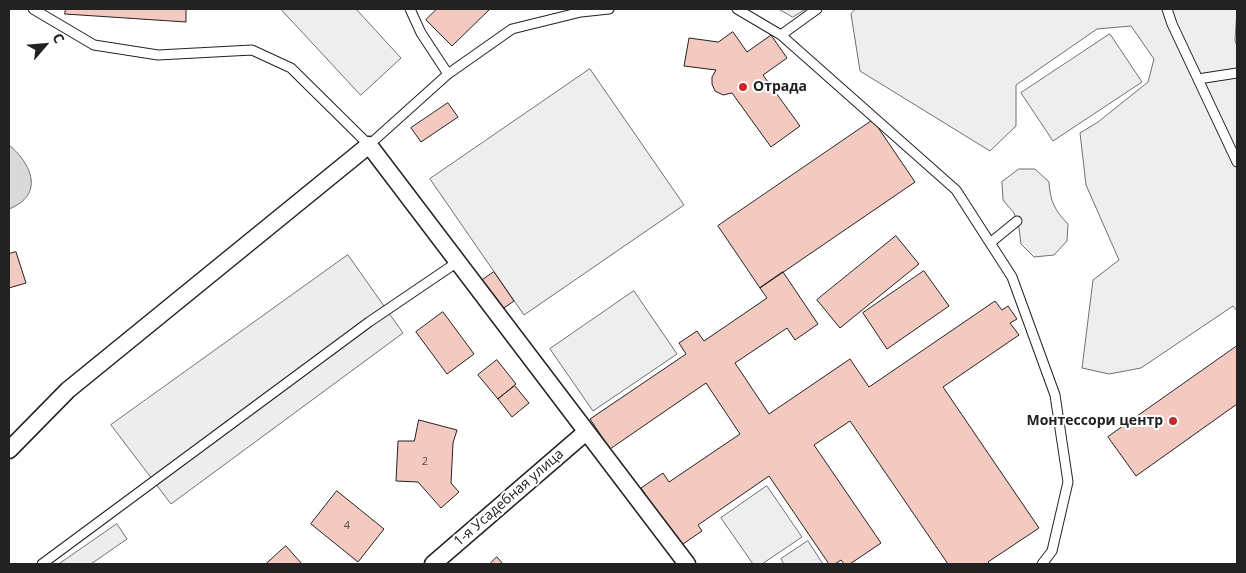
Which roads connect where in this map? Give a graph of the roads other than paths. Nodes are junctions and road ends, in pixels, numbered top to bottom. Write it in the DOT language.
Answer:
graph roads {
  1 [pos="33,9"];
  2 [pos="410,9"];
  3 [pos="609,9"];
  4 [pos="737,9"];
  5 [pos="817,9"];
  6 [pos="1167,9"];
  7 [pos="781,35"];
  8 [pos="1237,72"];
  9 [pos="448,74"];
  10 [pos="1198,79"];
  11 [pos="369,145"];
  12 [pos="1237,162"];
  13 [pos="1017,221"];
  14 [pos="990,243"];
  15 [pos="456,262"];
  16 [pos="586,432"];
  17 [pos="9,450"];
  18 [pos="42,564"];
  19 [pos="433,564"];
  20 [pos="687,564"];
  21 [pos="1042,564"];
  1 -- 11 [label="lane"];
  2 -- 9 [label="lane"];
  3 -- 9 [label="lane"];
  4 -- 7 [label="lane"];
  5 -- 7 [label="lane"];
  6 -- 10 [label="lane"];
  7 -- 14 [label="lane"];
  8 -- 10 [label="lane"];
  9 -- 11 [label="lane"];
  10 -- 12 [label="lane"];
  11 -- 15 [label="street"];
  11 -- 17 [label="street"];
  13 -- 14 [label="lane"];
  14 -- 21 [label="lane"];
  15 -- 16 [label="street"];
  15 -- 18 [label="lane"];
  16 -- 19 [label="street, 1-я Усадебная улица"];
  16 -- 20 [label="street"];
}
